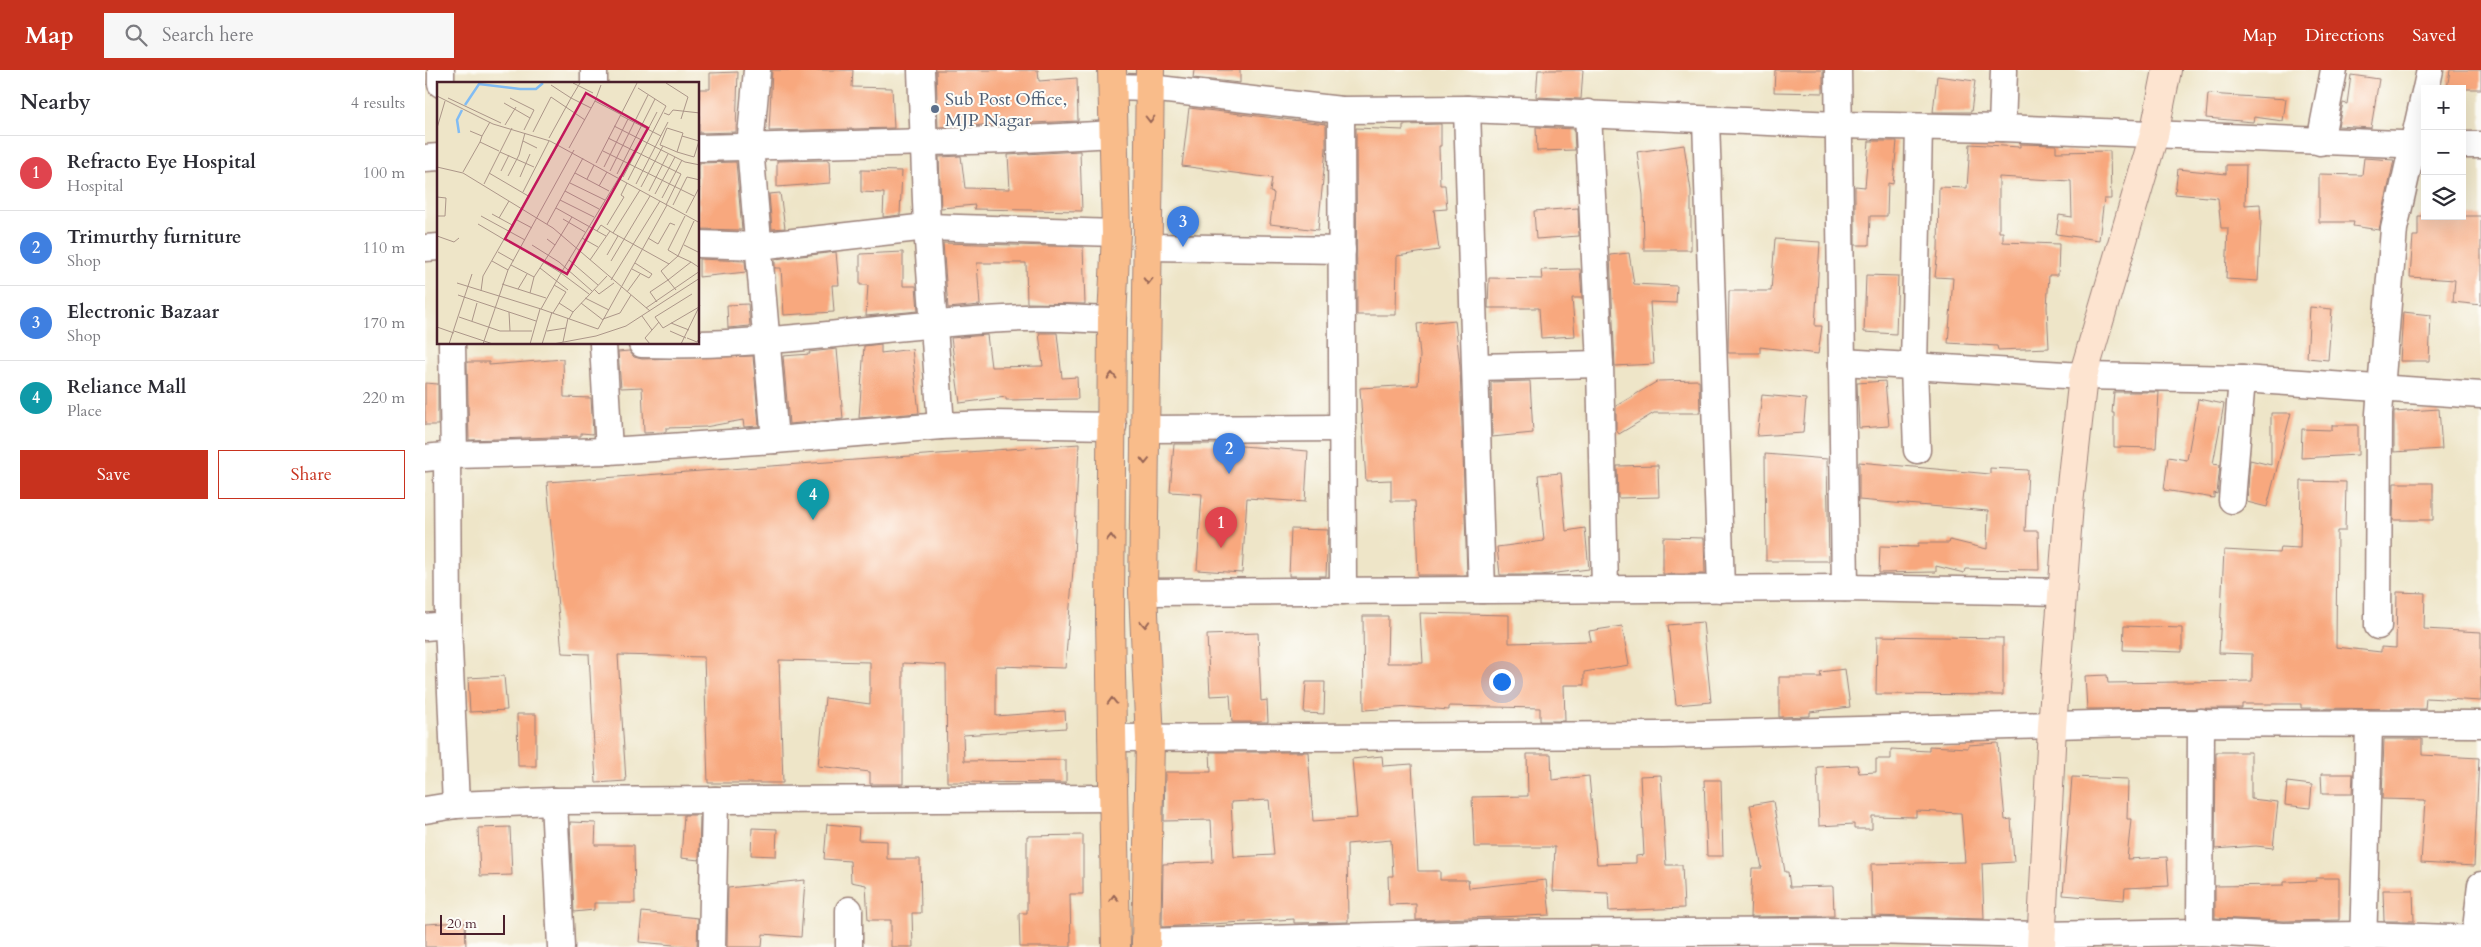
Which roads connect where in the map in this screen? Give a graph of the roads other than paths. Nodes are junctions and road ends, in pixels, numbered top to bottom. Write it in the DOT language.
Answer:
graph roads {
  1 [pos="757,70"];
  2 [pos="921,70"];
  3 [pos="1838,70"];
  4 [pos="2004,70"];
  5 [pos="2167,70"];
  6 [pos="2334,70"];
  7 [pos="2430,70"];
  8 [pos="1113,79"];
  9 [pos="1150,79"];
  10 [pos="2426,85"];
  11 [pos="1467,109"];
  12 [pos="1341,110"];
  13 [pos="1588,113"];
  14 [pos="1706,120"];
  15 [pos="1837,125"];
  16 [pos="1919,127"];
  17 [pos="2421,127"];
  18 [pos="2002,128"];
  19 [pos="1114,134"];
  20 [pos="2154,135"];
  21 [pos="923,141"];
  22 [pos="2320,142"];
  23 [pos="2481,144"];
  24 [pos="2419,145"];
  25 [pos="2466,145"];
  26 [pos="750,147"];
  27 [pos="700,148"];
  28 [pos="927,226"];
  29 [pos="1116,233"];
  30 [pos="700,244"];
  31 [pos="758,246"];
  32 [pos="1149,247"];
  33 [pos="1343,250"];
  34 [pos="1112,320"];
  35 [pos="935,325"];
  36 [pos="765,341"];
  37 [pos="700,344"];
  38 [pos="452,345"];
  39 [pos="603,345"];
  40 [pos="1842,362"];
  41 [pos="1600,364"];
  42 [pos="1476,367"];
  43 [pos="1914,367"];
  44 [pos="2083,376"];
  45 [pos="2242,379"];
  46 [pos="2382,388"];
  47 [pos="2481,395"];
  48 [pos="941,426"];
  49 [pos="1113,426"];
  50 [pos="1343,428"];
  51 [pos="1146,429"];
  52 [pos="775,440"];
  53 [pos="1917,450"];
  54 [pos="609,451"];
  55 [pos="442,457"];
  56 [pos="2232,500"];
  57 [pos="1845,588"];
  58 [pos="1605,589"];
  59 [pos="1721,589"];
  60 [pos="1343,590"];
  61 [pos="1482,590"];
  62 [pos="1143,592"];
  63 [pos="2063,592"];
  64 [pos="437,626"];
  65 [pos="2378,626"];
  66 [pos="2201,722"];
  67 [pos="2481,724"];
  68 [pos="2052,726"];
  69 [pos="2369,726"];
  70 [pos="1112,738"];
  71 [pos="1150,739"];
  72 [pos="1113,798"];
  73 [pos="715,800"];
  74 [pos="554,801"];
  75 [pos="456,805"];
  76 [pos="425,810"];
  77 [pos="2481,885"];
  78 [pos="849,910"];
  79 [pos="2200,932"];
  80 [pos="2478,938"];
  81 [pos="1869,939"];
  82 [pos="2041,941"];
  83 [pos="2363,941"];
  84 [pos="2284,942"];
  85 [pos="1145,944"];
  86 [pos="561,947"];
  87 [pos="712,947"];
  88 [pos="849,947"];
  89 [pos="1115,947"];
  1 -- 26 [label="street"];
  2 -- 21 [label="street"];
  3 -- 15 [label="street"];
  4 -- 18 [label="street"];
  5 -- 20 [label="street"];
  6 -- 22 [label="street"];
  7 -- 10 [label="street"];
  8 -- 9 [label="street"];
  8 -- 19 [label="main road"];
  9 -- 12 [label="street"];
  9 -- 32 [label="main road, one-way"];
  11 -- 12 [label="street"];
  11 -- 13 [label="street"];
  11 -- 42 [label="street"];
  12 -- 33 [label="street"];
  13 -- 14 [label="street"];
  13 -- 41 [label="street"];
  14 -- 15 [label="street"];
  14 -- 59 [label="street"];
  15 -- 16 [label="street"];
  15 -- 40 [label="street"];
  16 -- 18 [label="street"];
  16 -- 43 [label="street"];
  17 -- 24 [label="street"];
  18 -- 20 [label="street"];
  19 -- 21 [label="street"];
  19 -- 29 [label="main road"];
  20 -- 22 [label="street"];
  20 -- 44 [label="street"];
  21 -- 26 [label="street"];
  21 -- 28 [label="street"];
  22 -- 24 [label="street"];
  23 -- 25 [label="street"];
  24 -- 46 [label="street"];
  26 -- 27 [label="street"];
  26 -- 31 [label="street"];
  28 -- 29 [label="street"];
  28 -- 31 [label="street"];
  28 -- 35 [label="street"];
  29 -- 34 [label="main road"];
  30 -- 31 [label="street"];
  31 -- 36 [label="street"];
  32 -- 33 [label="street"];
  32 -- 51 [label="main road, one-way"];
  33 -- 50 [label="street"];
  34 -- 35 [label="street"];
  49 -- 34 [label="main road, one-way"];
  35 -- 36 [label="street"];
  35 -- 48 [label="street"];
  36 -- 37 [label="street"];
  36 -- 52 [label="street"];
  38 -- 55 [label="street"];
  39 -- 54 [label="street"];
  40 -- 43 [label="street"];
  40 -- 57 [label="street"];
  41 -- 42 [label="street"];
  41 -- 58 [label="street"];
  42 -- 61 [label="street"];
  43 -- 44 [label="street"];
  43 -- 53 [label="street"];
  44 -- 45 [label="street"];
  44 -- 63 [label="street"];
  45 -- 46 [label="street"];
  45 -- 56 [label="street"];
  46 -- 47 [label="street"];
  46 -- 65 [label="street"];
  48 -- 49 [label="street"];
  48 -- 52 [label="street"];
  70 -- 49 [label="main road, one-way"];
  50 -- 51 [label="street"];
  50 -- 60 [label="street"];
  51 -- 62 [label="main road, one-way"];
  52 -- 54 [label="street"];
  54 -- 55 [label="street"];
  55 -- 64 [label="street"];
  57 -- 59 [label="street"];
  57 -- 63 [label="street"];
  58 -- 59 [label="street"];
  58 -- 61 [label="street"];
  60 -- 61 [label="street"];
  60 -- 62 [label="street"];
  62 -- 71 [label="main road, one-way"];
  63 -- 68 [label="street"];
  64 -- 75 [label="street"];
  66 -- 68 [label="street"];
  66 -- 69 [label="street"];
  66 -- 79 [label="street"];
  67 -- 69 [label="street"];
  68 -- 71 [label="street"];
  68 -- 82 [label="street"];
  69 -- 83 [label="street"];
  70 -- 71 [label="street"];
  70 -- 72 [label="main road"];
  71 -- 85 [label="main road"];
  72 -- 73 [label="street"];
  89 -- 72 [label="main road, one-way"];
  73 -- 74 [label="street"];
  73 -- 87 [label="street"];
  74 -- 75 [label="street"];
  74 -- 86 [label="street"];
  75 -- 76 [label="street"];
  77 -- 80 [label="street"];
  78 -- 88 [label="street"];
  79 -- 82 [label="street"];
  79 -- 84 [label="street"];
  80 -- 83 [label="street"];
  81 -- 82 [label="street"];
  81 -- 85 [label="street"];
  83 -- 84 [label="street"];
}
